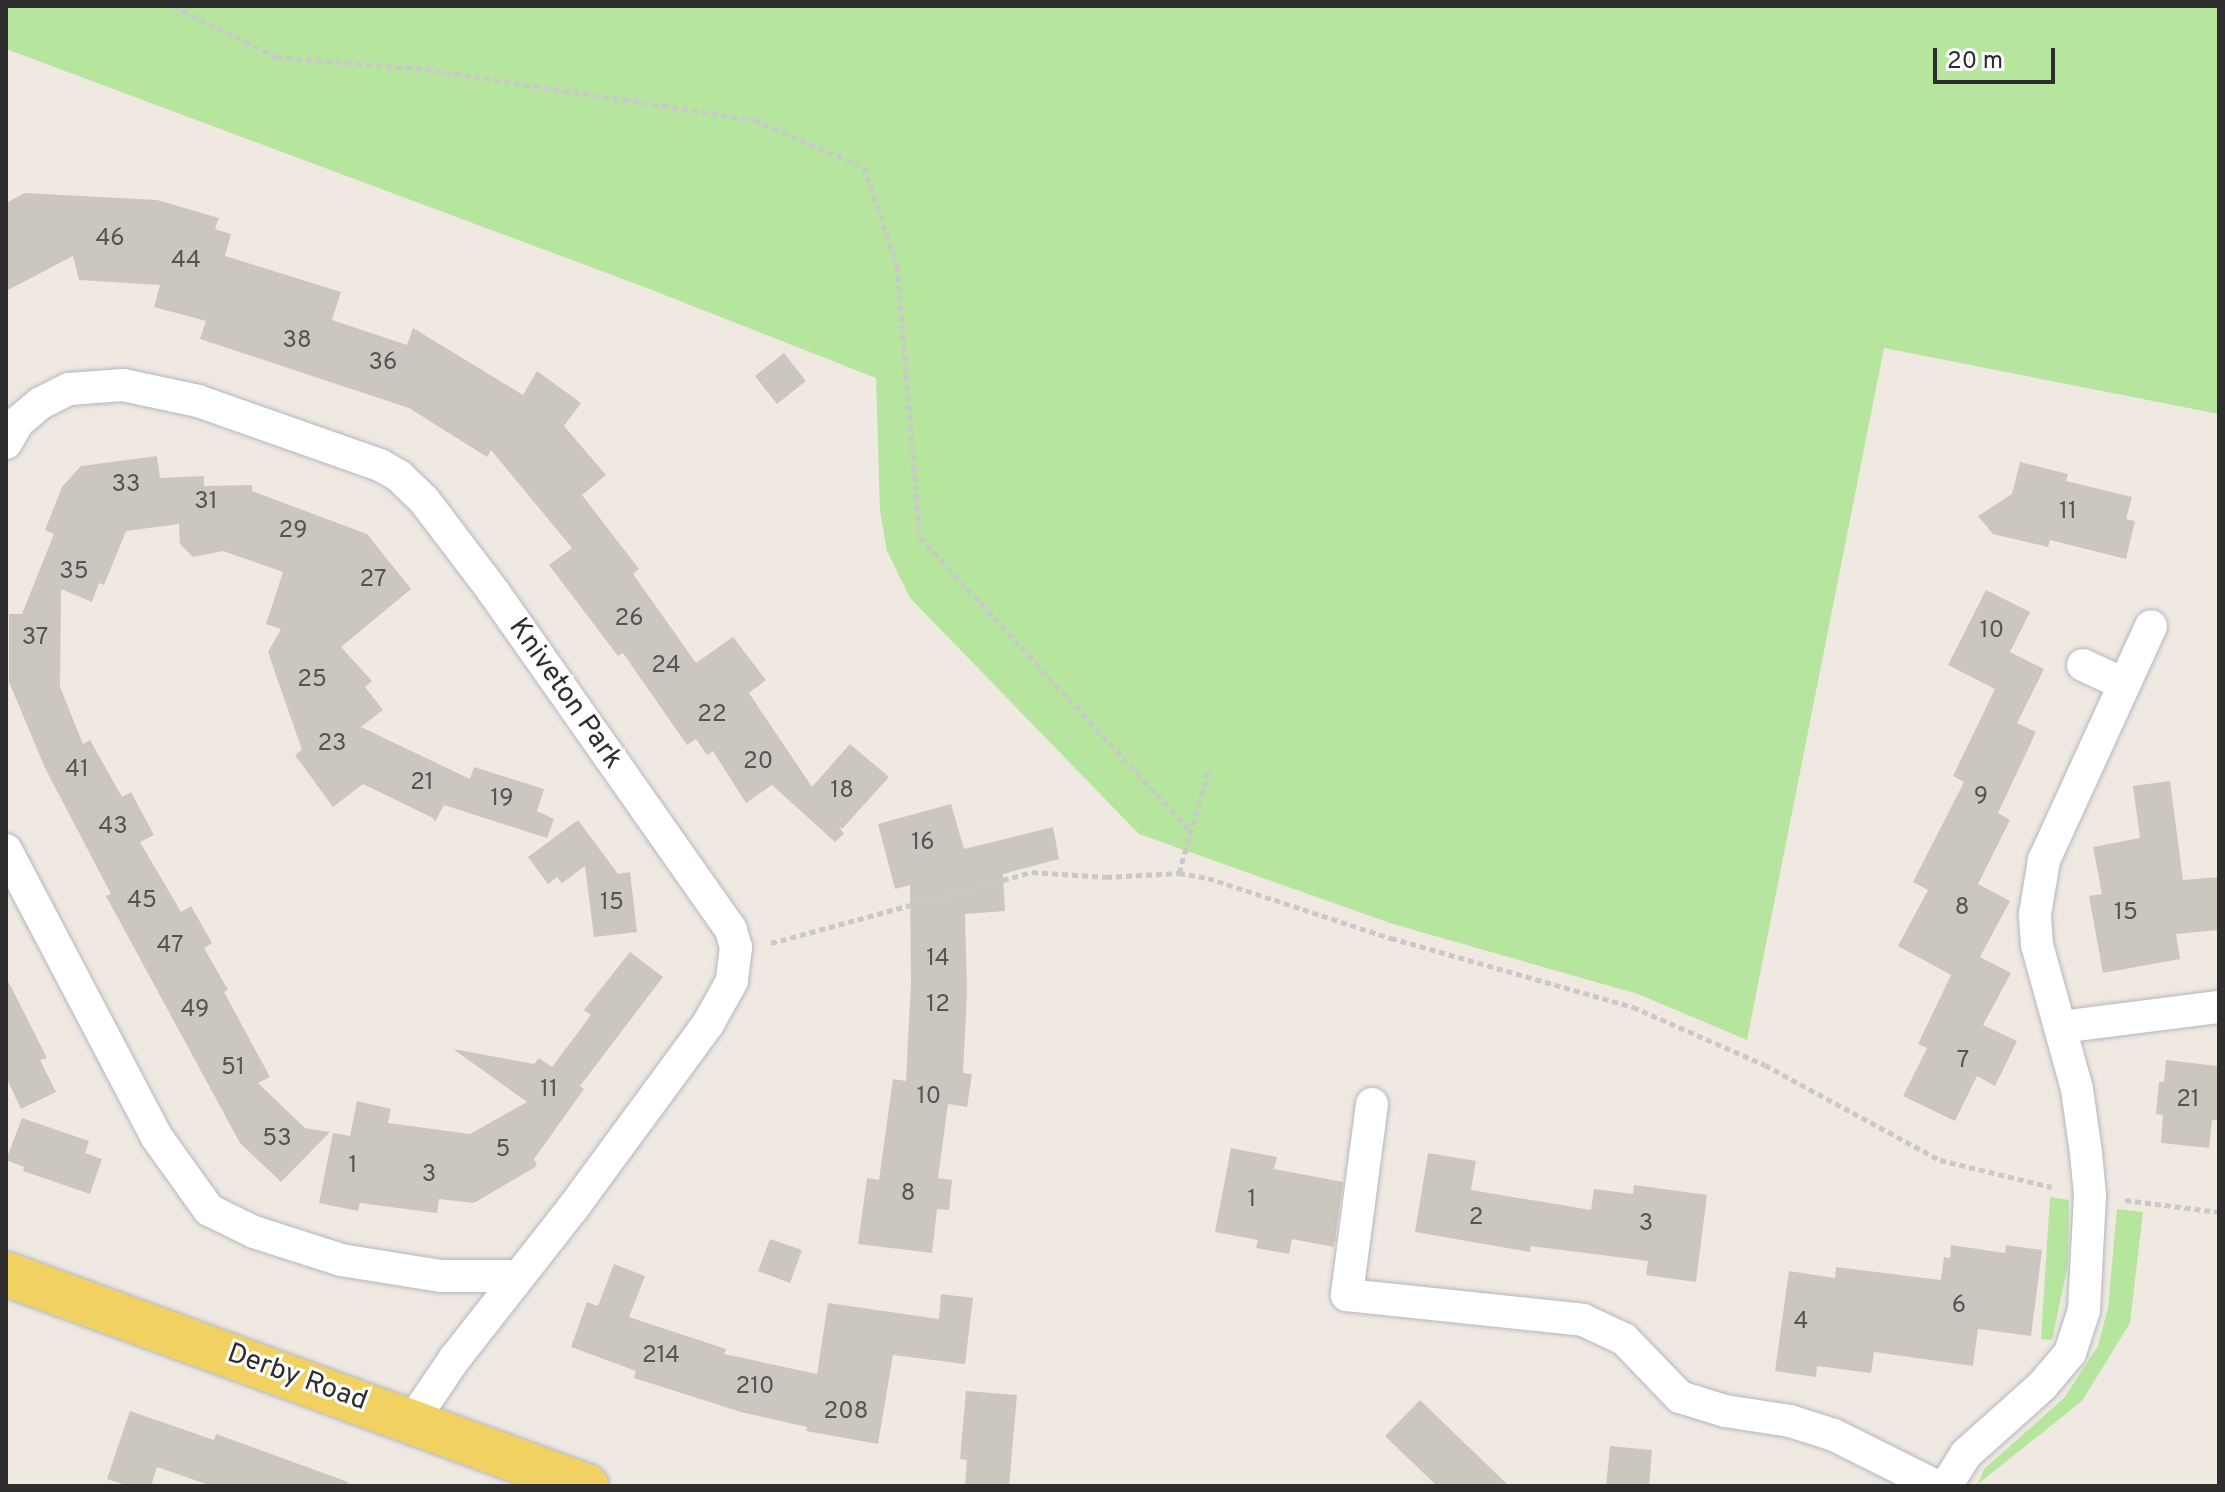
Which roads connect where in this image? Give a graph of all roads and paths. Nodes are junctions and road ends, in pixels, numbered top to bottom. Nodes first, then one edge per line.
1 (173, 6) edge
2 (6, 443) edge
3 (2151, 626) dead end
4 (2083, 665) dead end
5 (2124, 684) junction
6 (1209, 769) dead end
7 (1190, 831) junction
8 (6, 850) edge
9 (1179, 873) junction
10 (735, 953) junction
11 (2219, 1007) edge
12 (2060, 1027) junction
13 (1372, 1104) dead end
14 (2090, 1195) junction
15 (2219, 1212) edge
16 (6, 1274) edge
17 (517, 1276) junction
18 (413, 1420) junction
19 (587, 1486) edge
20 (1936, 1486) edge
21 (1946, 1486) edge

1 - 7 path
2 - 10 street, Kniveton Park
3 - 5 street
4 - 5 street
5 - 12 street
6 - 7 path
7 - 9 path
8 - 17 street
9 - 10 path
9 - 14 path
10 - 17 street
11 - 12 street
12 - 14 street
13 - 20 street
14 - 15 path
14 - 21 street
16 - 18 main road, Derby Road
17 - 18 street
18 - 19 main road, Derby Road

